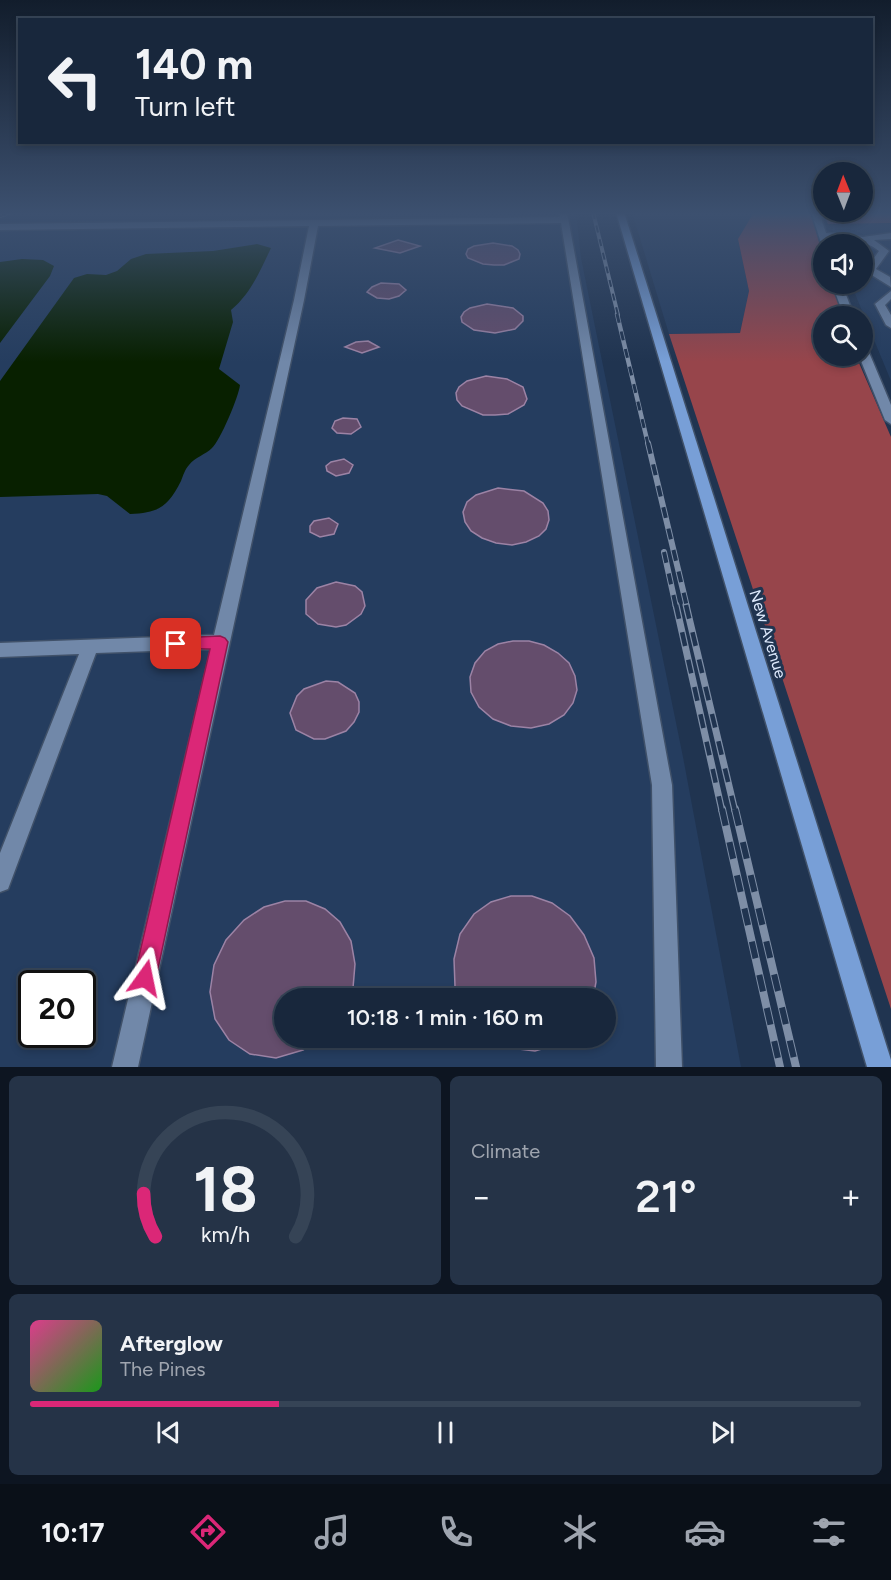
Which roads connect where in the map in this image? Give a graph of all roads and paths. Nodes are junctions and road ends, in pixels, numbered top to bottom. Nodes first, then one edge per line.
1 (306, 262) edge
2 (570, 262) edge
3 (635, 262) edge
4 (873, 271) edge
5 (891, 284) edge
6 (891, 294) edge
7 (891, 325) edge
8 (869, 366) edge
9 (891, 420) edge
10 (220, 642) junction
11 (90, 648) junction
12 (0, 650) edge
13 (0, 881) edge
14 (125, 1067) edge
15 (669, 1067) edge
16 (880, 1067) edge

1 - 10 street
2 - 15 street
3 - 16 main road, New Avenue
4 - 5 street
6 - 7 street
8 - 9 street
10 - 11 street
10 - 14 street
11 - 12 street
11 - 13 street

